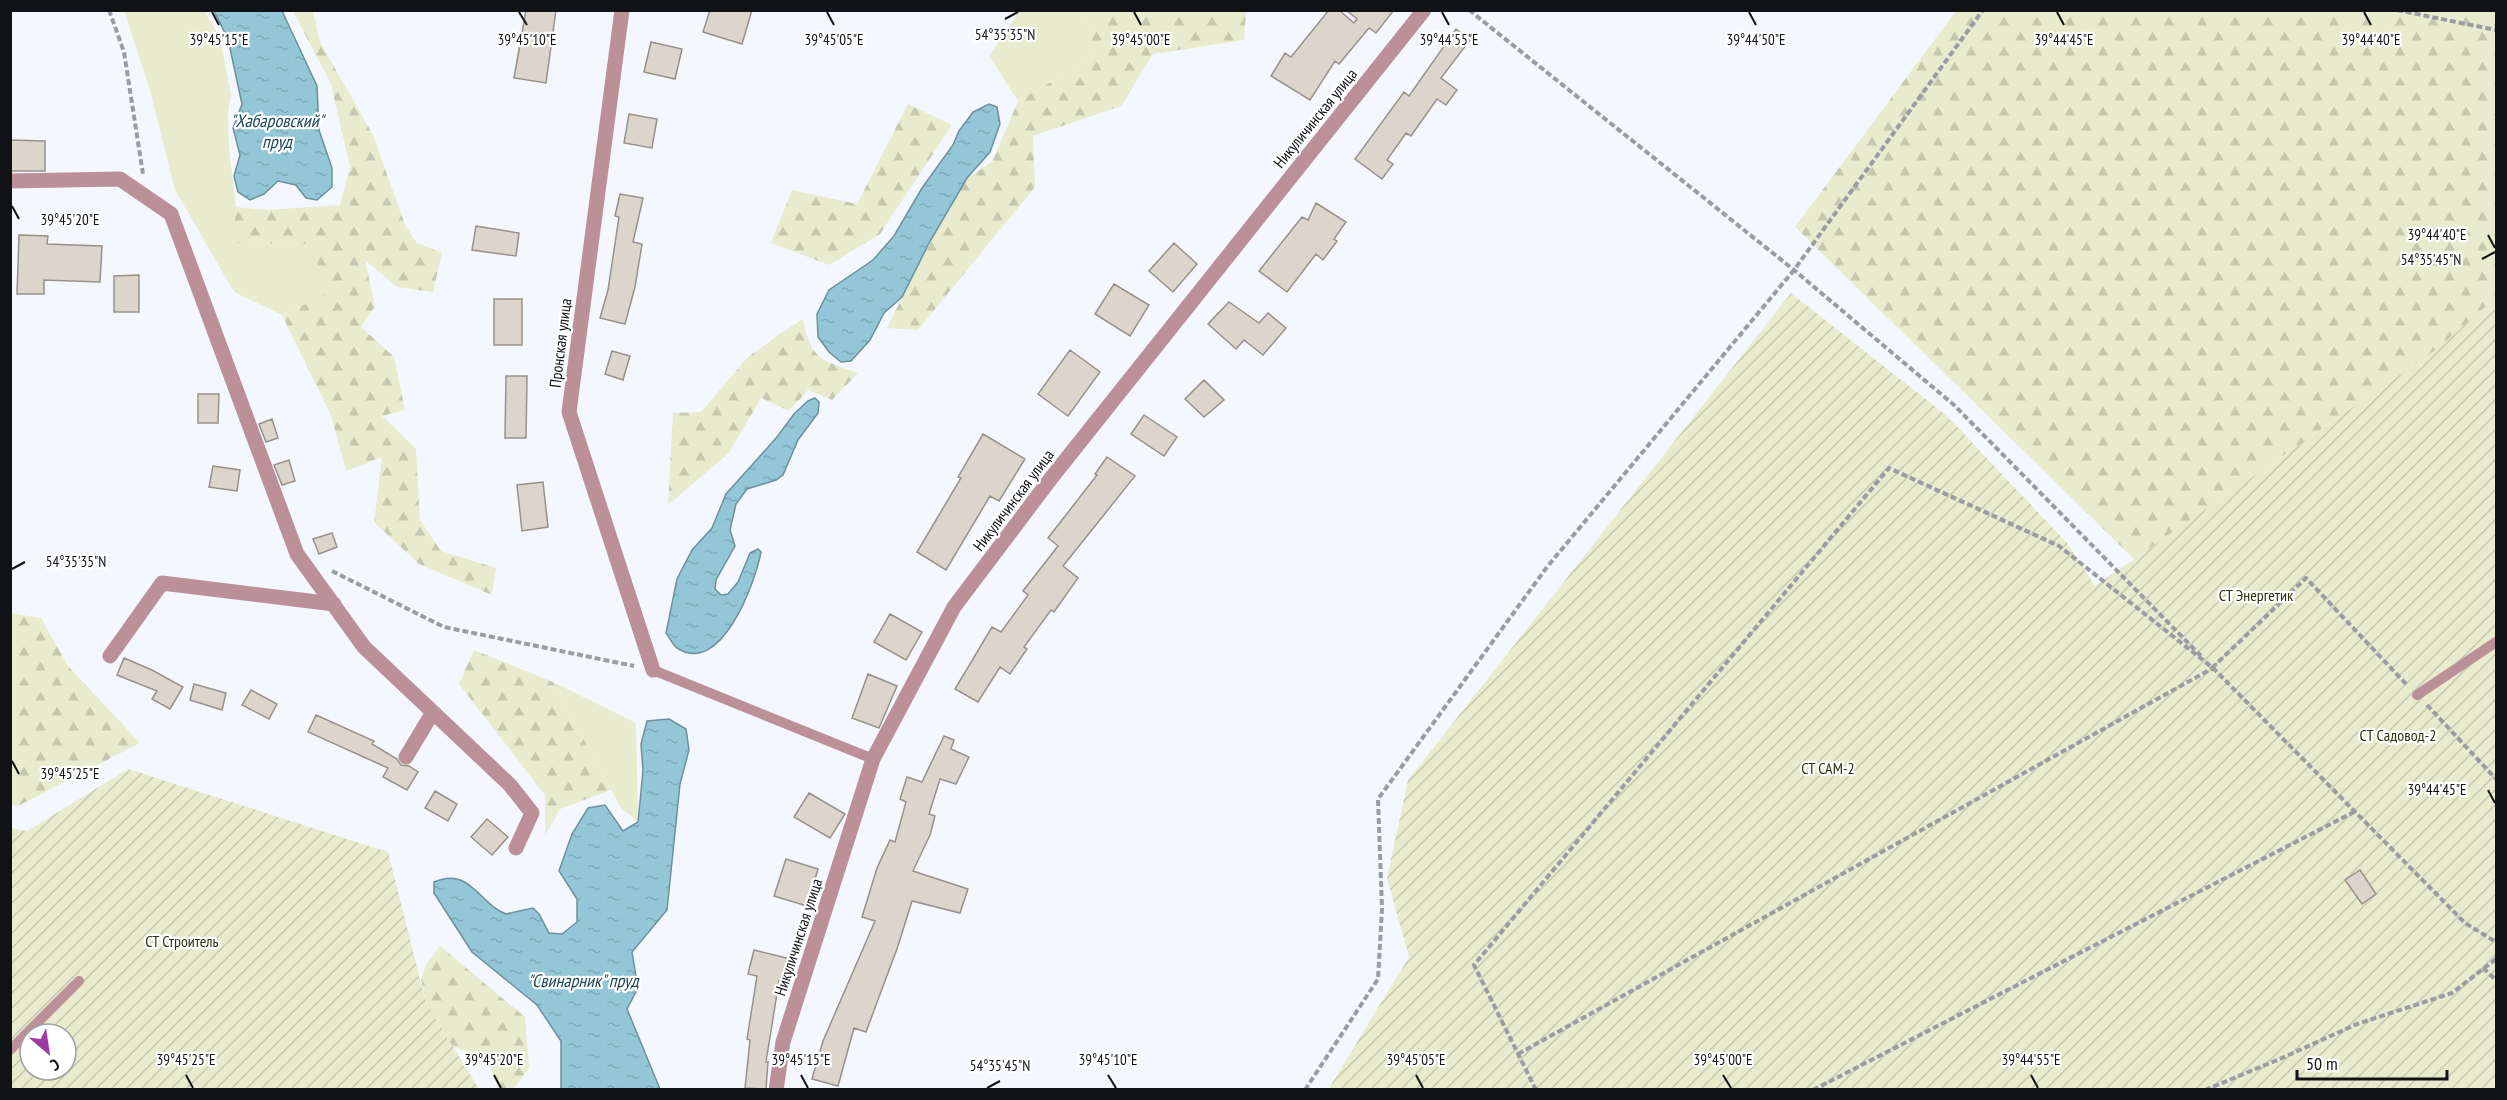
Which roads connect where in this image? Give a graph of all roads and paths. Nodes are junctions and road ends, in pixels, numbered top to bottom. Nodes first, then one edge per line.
1 (109, 10) edge
2 (622, 10) edge
3 (1424, 10) edge
4 (1469, 10) edge
5 (1983, 10) edge
6 (2397, 10) edge
7 (2496, 30) edge
8 (10, 181) edge
9 (147, 198) junction
10 (1794, 270) junction
11 (329, 570) dead end
12 (334, 604) junction
13 (2496, 642) edge
14 (110, 656) dead end
15 (2213, 669) junction
16 (653, 670) junction
17 (2417, 695) junction
18 (433, 712) junction
19 (406, 757) dead end
20 (873, 759) junction
21 (2496, 779) edge
22 (2354, 813) junction
23 (516, 848) dead end
24 (2496, 942) edge
25 (2496, 958) edge
26 (2483, 968) junction
27 (2496, 980) edge
28 (79, 981) dead end
29 (10, 1050) edge
30 (1518, 1054) junction
31 (777, 1089) edge
32 (1305, 1089) edge
33 (1536, 1089) edge
34 (1813, 1089) edge
35 (2205, 1089) edge

1 - 9 path
2 - 16 street, Пронская улица
3 - 20 street, Никуличинская улица
4 - 10 path
5 - 10 path
6 - 7 path
8 - 9 street
9 - 12 street
10 - 15 path
10 - 32 path
11 - 16 path
12 - 14 street
12 - 18 street
13 - 17 lane
15 - 17 path
15 - 22 path
15 - 30 path
15 - 30 path
16 - 20 lane
17 - 21 path
18 - 19 street
18 - 23 street
20 - 31 street, Никуличинская улица
22 - 24 path
22 - 34 path
25 - 26 path
26 - 27 path
26 - 35 path
28 - 29 lane
30 - 33 path

